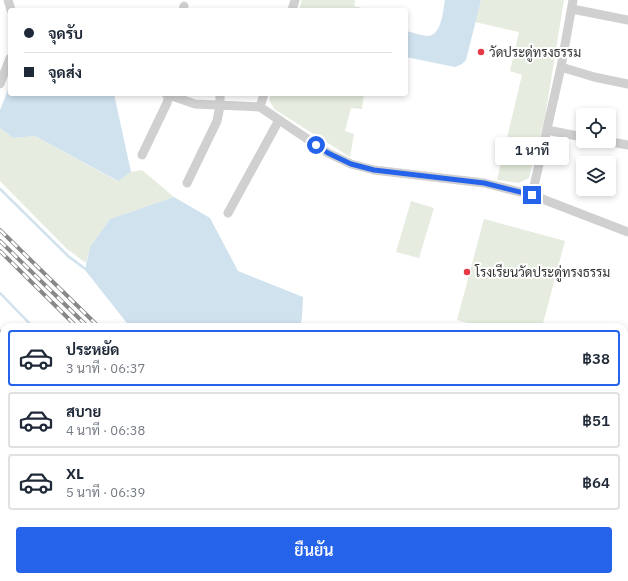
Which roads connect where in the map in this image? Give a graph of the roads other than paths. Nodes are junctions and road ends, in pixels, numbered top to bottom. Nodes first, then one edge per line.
1 (572, 5) edge
2 (628, 20) edge
3 (8, 63) edge
4 (561, 67) junction
5 (0, 84) edge
6 (628, 84) edge
7 (168, 96) edge
8 (173, 96) edge
9 (220, 96) edge
10 (263, 96) edge
11 (220, 106) junction
12 (260, 107) junction
13 (279, 120) junction
14 (547, 130) junction
15 (576, 136) edge
16 (616, 143) edge
17 (628, 145) edge
18 (142, 155) dead end
19 (187, 183) dead end
20 (532, 195) junction
21 (228, 213) dead end
22 (628, 232) edge
23 (0, 540) edge
24 (0, 562) edge

1 - 2 street
1 - 4 street
3 - 5 street
4 - 6 street
4 - 14 street
7 - 18 street
8 - 11 street
9 - 11 street
10 - 12 street
11 - 12 street
11 - 19 street
12 - 13 street
13 - 20 street
13 - 21 street
14 - 15 street
14 - 20 street
16 - 17 street
20 - 22 street
23 - 24 street

